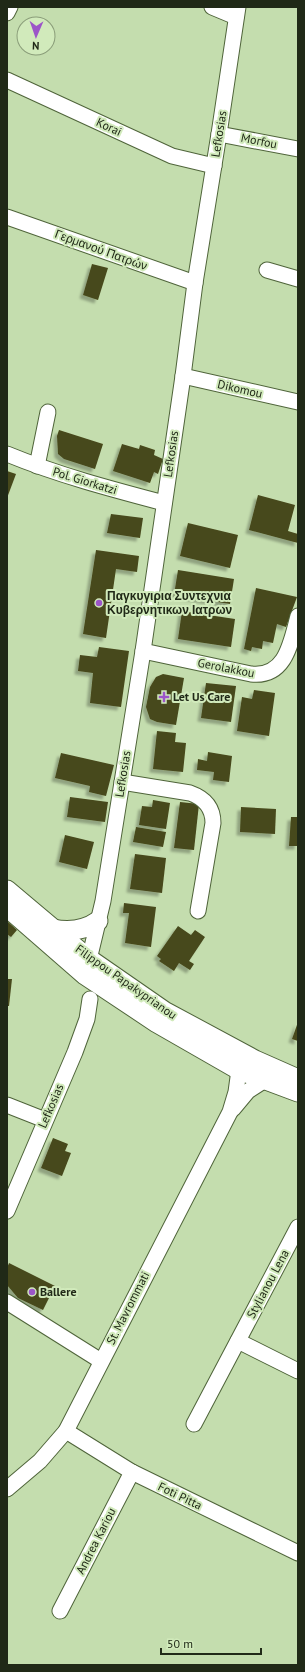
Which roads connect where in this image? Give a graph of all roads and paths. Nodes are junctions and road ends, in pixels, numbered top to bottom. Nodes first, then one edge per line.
1 (10, 7) edge
2 (212, 7) edge
3 (237, 12) edge
4 (7, 13) edge
5 (7, 80) edge
6 (220, 134) junction
7 (298, 149) edge
8 (214, 166) junction
9 (7, 217) edge
10 (267, 270) dead end
11 (298, 279) edge
12 (195, 283) junction
13 (183, 376) junction
14 (298, 402) edge
15 (48, 412) dead end
16 (7, 454) edge
17 (37, 466) junction
18 (164, 503) junction
19 (298, 616) edge
20 (142, 651) junction
21 (122, 782) junction
22 (7, 890) edge
23 (103, 901) junction
24 (7, 907) edge
25 (198, 911) dead end
26 (98, 921) junction
27 (53, 929) junction
28 (92, 976) junction
29 (238, 1070) junction
30 (298, 1079) edge
31 (265, 1080) junction
32 (298, 1092) edge
33 (7, 1105) edge
34 (230, 1112) junction
35 (45, 1120) junction
36 (7, 1211) edge
37 (298, 1227) edge
38 (7, 1302) edge
39 (238, 1341) junction
40 (101, 1361) junction
41 (298, 1371) edge
42 (194, 1424) dead end
43 (66, 1431) junction
44 (132, 1472) junction
45 (7, 1489) edge
46 (298, 1552) edge
47 (60, 1610) dead end

1 - 4 street
2 - 3 street
3 - 6 street, Lefkosias
5 - 8 street, Korai
6 - 7 street, Morfou
6 - 8 street, Lefkosias
8 - 12 street, Lefkosias
9 - 12 street, Γερμανού Πατρών
10 - 11 street
12 - 13 street, Lefkosias
13 - 14 street, Dikomou
13 - 18 street, Lefkosias
15 - 17 street
16 - 17 street, Pol. Giorkatzi
17 - 18 street, Pol. Giorkatzi
18 - 20 street, Lefkosias
19 - 20 street, Gerolakkou
20 - 21 street, Lefkosias
21 - 23 street, Lefkosias
21 - 25 street
22 - 27 main road, Filippou Papakyprianou
23 - 26 street, Lefkosias
23 - 28 street, Lefkosias
24 - 28 main road, Filippou Papakyprianou
26 - 27 main road
26 - 28 street, Lefkosias
27 - 28 main road, Filippou Papakyprianou
28 - 29 main road, Filippou Papakyprianou
28 - 30 main road, Filippou Papakyprianou
28 - 35 street, Lefkosias
29 - 31 main road, Filippou Papakyprianou
29 - 34 street, St. Mavrommati
31 - 32 main road, Filippou Papakyprianou
31 - 34 street, St. Mavrommati
33 - 35 street
34 - 40 street, St. Mavrommati
35 - 36 street, Lefkosias
37 - 39 street, Stylianou Lena
38 - 40 street
39 - 41 street
39 - 42 street, Stylianou Lena
40 - 43 street, St. Mavrommati
43 - 44 street, Foti Pitta
43 - 45 street, St. Mavrommati
44 - 46 street, Foti Pitta
44 - 47 street, Andrea Kariou

